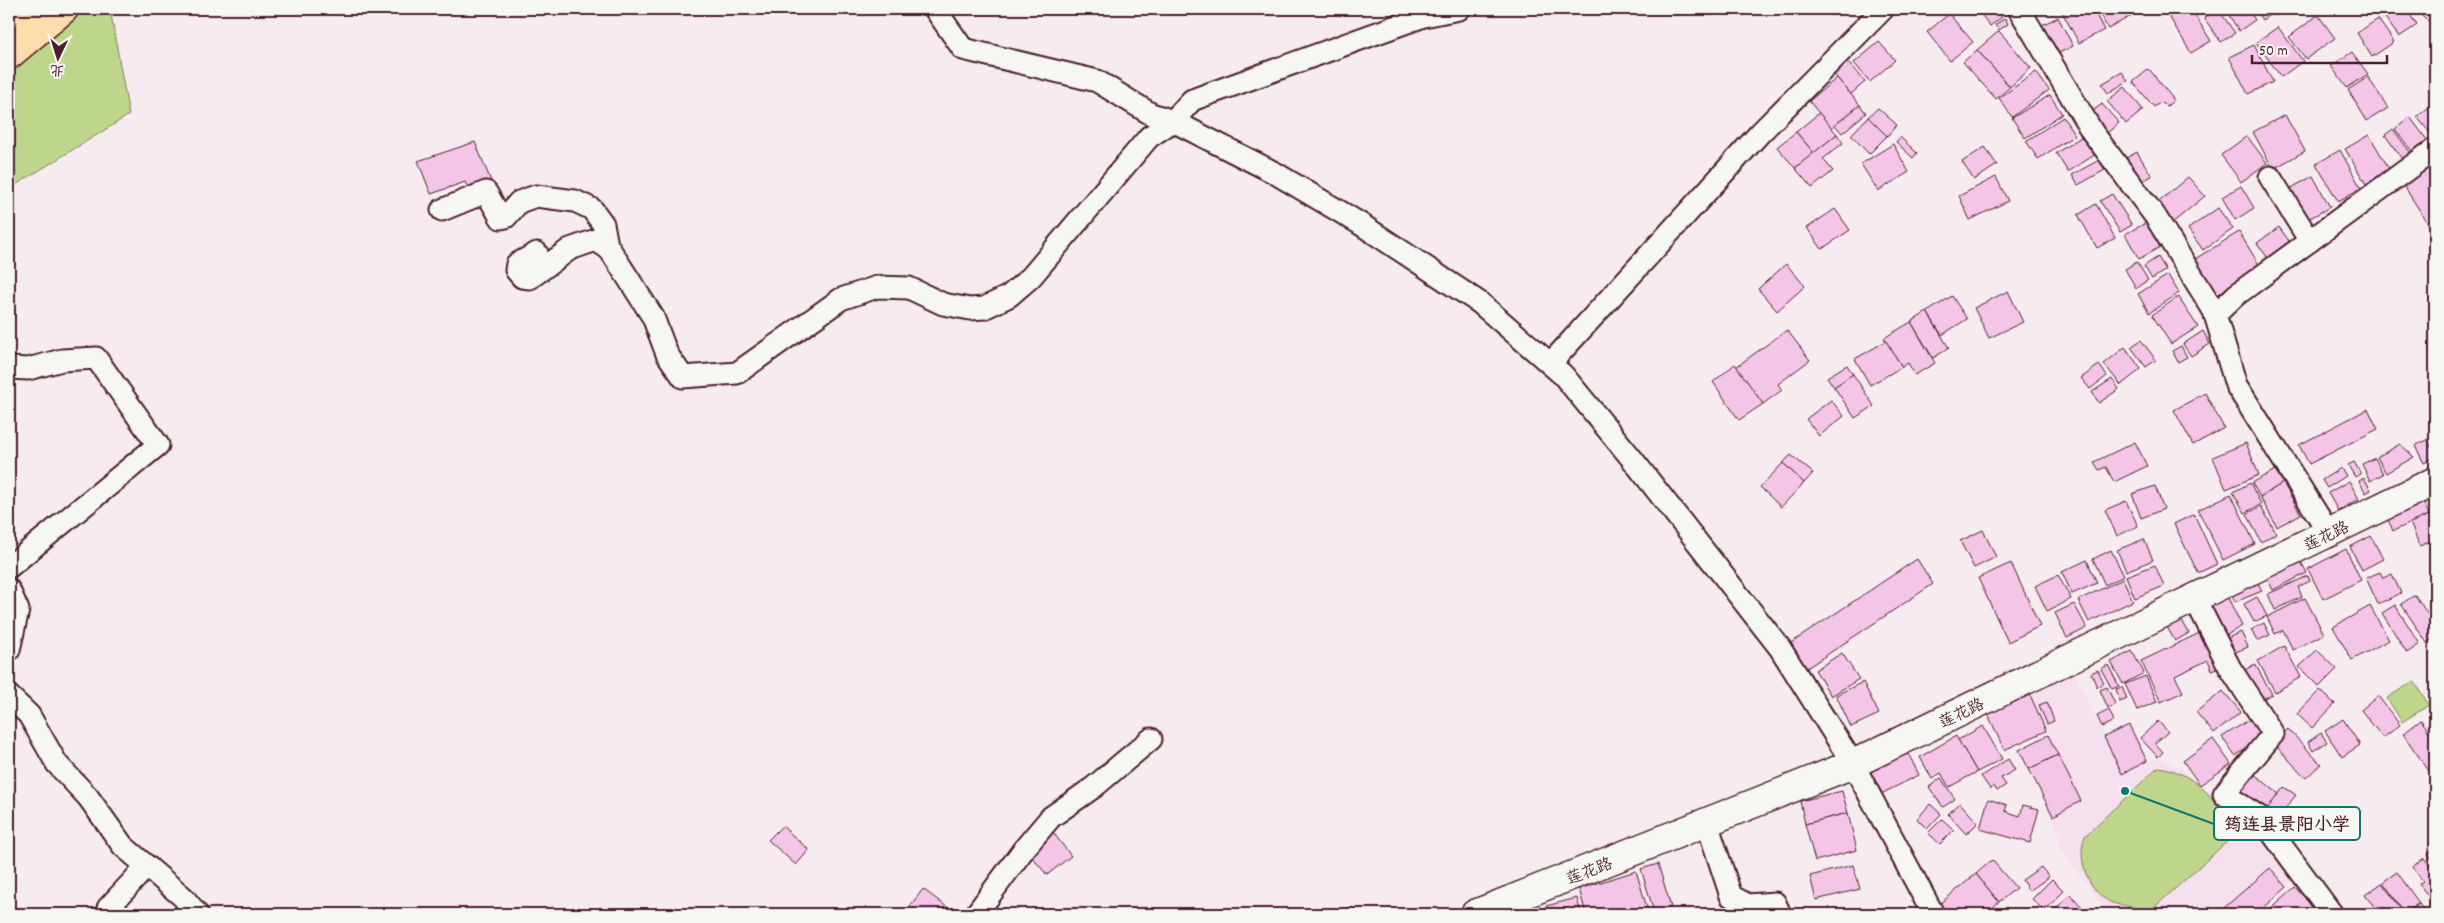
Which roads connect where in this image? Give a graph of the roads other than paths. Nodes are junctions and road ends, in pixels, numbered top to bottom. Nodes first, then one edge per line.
1 (64, 9) edge
2 (935, 9) edge
3 (1460, 9) edge
4 (1883, 9) edge
5 (2019, 9) edge
6 (21, 20) edge
7 (9, 55) edge
8 (1173, 121) junction
9 (2435, 149) edge
10 (2270, 177) dead end
11 (442, 210) dead end
12 (2310, 241) junction
13 (609, 249) junction
14 (537, 253) dead end
15 (2215, 314) junction
16 (1550, 364) junction
17 (9, 368) edge
18 (2435, 481) edge
19 (2329, 533) junction
20 (9, 567) edge
21 (9, 590) edge
22 (2195, 599) junction
23 (9, 650) edge
24 (9, 696) edge
25 (1151, 739) dead end
26 (1853, 764) junction
27 (1707, 824) junction
28 (147, 866) junction
29 (192, 912) edge
30 (116, 914) edge
31 (976, 914) edge
32 (1475, 914) edge
33 (1780, 914) edge
34 (1933, 914) edge
35 (2332, 914) edge

1 - 6 main road
2 - 8 street
3 - 8 street
4 - 16 street
5 - 15 street
6 - 7 main road
8 - 13 street
8 - 16 street
9 - 12 street
10 - 12 street
11 - 13 street
12 - 15 street
13 - 14 street
15 - 19 street
16 - 26 street
17 - 20 street
18 - 19 main road, 莲花路
19 - 22 main road, 莲花路
21 - 23 street
22 - 26 main road, 莲花路
22 - 35 street
24 - 28 street
25 - 31 street
26 - 27 main road, 莲花路
26 - 34 street
27 - 32 main road, 莲花路
27 - 33 street
28 - 29 street
28 - 30 street

